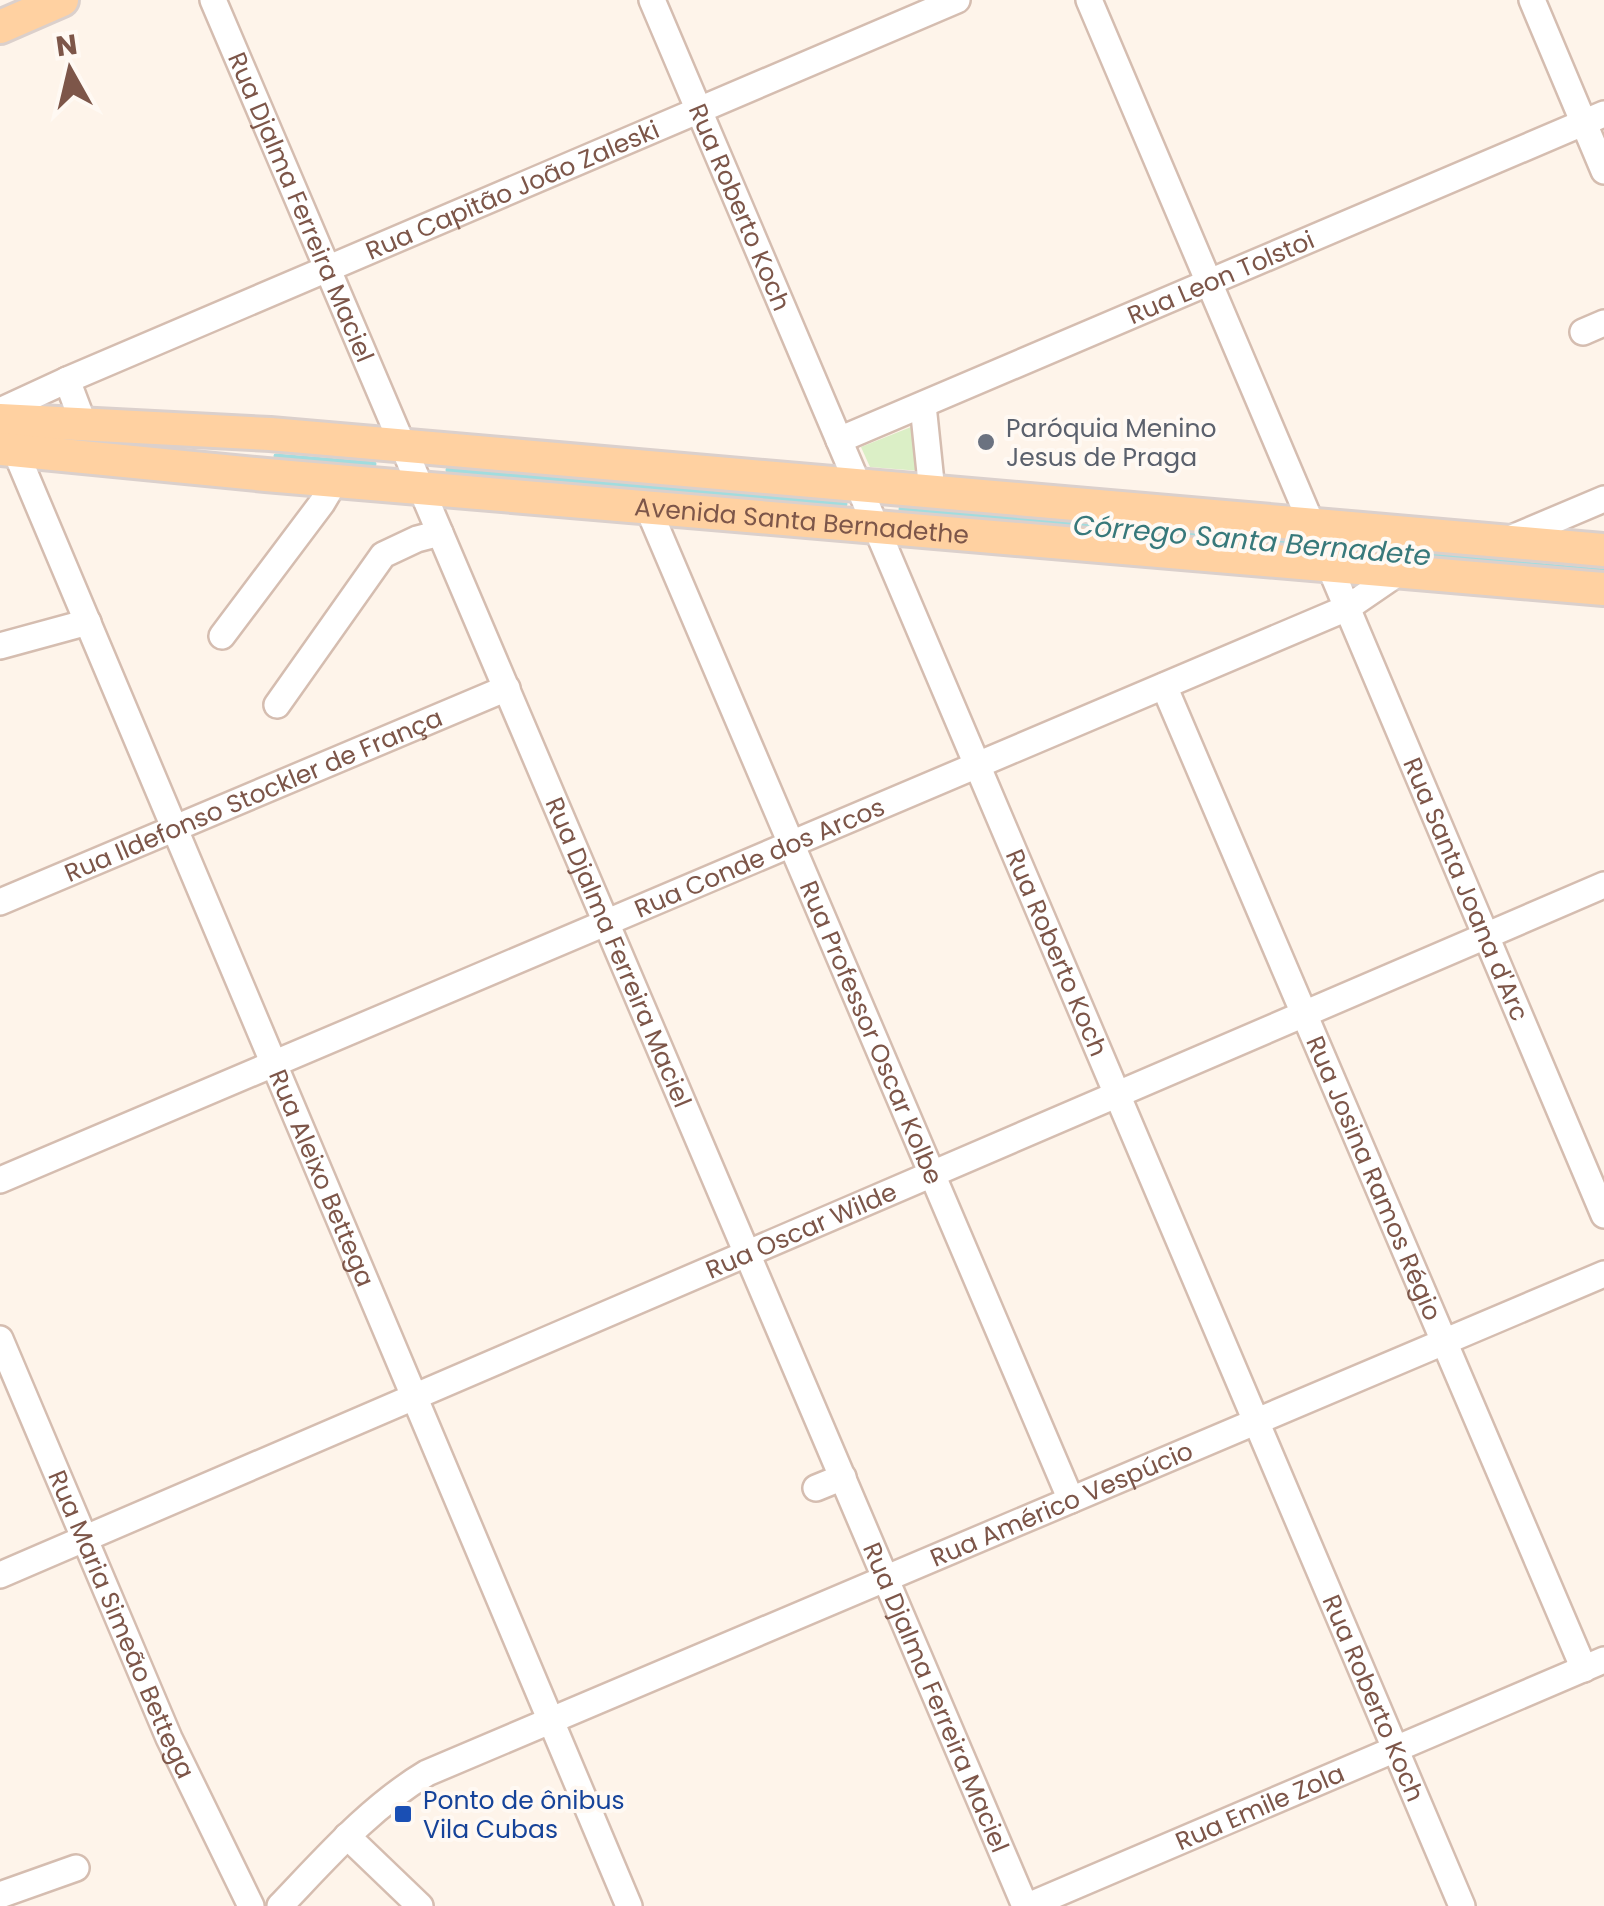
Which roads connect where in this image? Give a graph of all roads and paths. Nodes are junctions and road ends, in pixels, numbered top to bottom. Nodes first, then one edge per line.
1 (62, 0) edge
2 (213, 0) edge
3 (652, 0) edge
4 (957, 0) edge
5 (1089, 0) edge
6 (1532, 0) edge
7 (0, 26) edge
8 (699, 110) junction
9 (1594, 118) edge
10 (1604, 171) edge
11 (328, 268) junction
12 (1208, 282) junction
13 (67, 380) junction
14 (923, 404) junction
15 (0, 411) edge
16 (0, 420) edge
17 (84, 426) junction
18 (839, 440) junction
19 (404, 446) junction
20 (7, 449) edge
21 (335, 481) junction
22 (859, 486) junction
23 (422, 488) junction
24 (932, 492) junction
25 (1595, 503) edge
26 (648, 508) junction
27 (1312, 525) junction
28 (876, 527) junction
29 (440, 533) junction
30 (1505, 541) junction
31 (1593, 549) edge
32 (1328, 566) junction
33 (1400, 572) junction
34 (1604, 589) edge
35 (1347, 608) junction
36 (88, 622) junction
37 (222, 636) dead end
38 (0, 646) edge
39 (1164, 686) junction
40 (506, 688) junction
41 (277, 704) dead end
42 (978, 766) junction
43 (174, 828) junction
44 (792, 844) junction
45 (1604, 885) edge
46 (0, 902) edge
47 (606, 923) junction
48 (1486, 936) junction
49 (1304, 1014) junction
50 (274, 1064) junction
51 (1117, 1094) junction
52 (933, 1174) junction
53 (0, 1180) edge
54 (1604, 1215) edge
55 (748, 1254) junction
56 (1604, 1274) edge
57 (0, 1339) edge
58 (1444, 1342) junction
59 (414, 1397) junction
60 (1256, 1422) junction
61 (843, 1477) junction
62 (816, 1488) dead end
63 (1072, 1500) junction
64 (85, 1539) junction
65 (0, 1575) edge
66 (886, 1578) junction
67 (1594, 1664) edge
68 (550, 1720) junction
69 (1395, 1749) junction
70 (347, 1836) junction
71 (76, 1868) dead end
72 (0, 1895) edge
73 (284, 1905) edge
74 (251, 1906) edge
75 (420, 1906) edge
76 (629, 1906) edge
77 (1026, 1906) edge
78 (1462, 1906) edge

1 - 7 main road
2 - 11 street, Rua Djalma Ferreira Maciel
3 - 8 street, Rua Roberto Koch
4 - 8 street, Rua Capitão João Zaleski
5 - 12 street
6 - 9 street
8 - 11 street, Rua Capitão João Zaleski
8 - 18 street, Rua Roberto Koch
9 - 10 street
9 - 12 street, Rua Leon Tolstoi
11 - 13 street, Rua Capitão João Zaleski
11 - 19 street, Rua Djalma Ferreira Maciel
12 - 14 street, Rua Leon Tolstoi
12 - 27 street
13 - 15 street, Rua Capitão João Zaleski
13 - 17 street
14 - 18 street, Rua Leon Tolstoi
14 - 24 street
16 - 17 main road, Avenida Santa Bernadethe
17 - 19 main road, Avenida Santa Bernadethe
18 - 22 street, Rua Roberto Koch
19 - 22 main road, Avenida Santa Bernadethe
19 - 23 street, Rua Djalma Ferreira Maciel
20 - 21 main road, Avenida Santa Bernadethe
20 - 36 street, Rua Aleixo Bettega
21 - 23 main road, Avenida Santa Bernadethe
21 - 37 street
22 - 24 main road, Avenida Santa Bernadethe
22 - 28 street, Rua Roberto Koch
23 - 26 main road, Avenida Santa Bernadethe
23 - 29 street, Rua Djalma Ferreira Maciel
24 - 27 main road, Avenida Santa Bernadethe
25 - 30 street
25 - 31 street
26 - 28 main road, Avenida Santa Bernadethe
26 - 44 street, Rua Professor Oscar Kolbe
27 - 30 main road, Avenida Santa Bernadethe
28 - 32 main road, Avenida Santa Bernadethe
28 - 42 street, Rua Roberto Koch
29 - 40 street, Rua Djalma Ferreira Maciel
29 - 41 street
30 - 31 main road, Avenida Santa Bernadethe
32 - 33 main road, Avenida Santa Bernadethe
32 - 35 street, Rua Santa Joana d'Arc
33 - 34 main road, Avenida Santa Bernadethe
33 - 35 street, Rua Conde dos Arcos
35 - 39 street, Rua Conde dos Arcos
35 - 48 street, Rua Santa Joana d'Arc
36 - 38 street
36 - 43 street, Rua Aleixo Bettega
39 - 42 street, Rua Conde dos Arcos
39 - 49 street, Rua Josina Ramos Régio
40 - 43 street, Rua Ildefonso Stockler de França
40 - 47 street, Rua Djalma Ferreira Maciel
42 - 44 street, Rua Conde dos Arcos
42 - 51 street, Rua Roberto Koch
43 - 46 street, Rua Ildefonso Stockler de França
43 - 50 street, Rua Aleixo Bettega
44 - 47 street, Rua Conde dos Arcos
44 - 52 street, Rua Professor Oscar Kolbe
45 - 48 street, Rua Oscar Wilde
47 - 50 street, Rua Conde dos Arcos
47 - 55 street, Rua Djalma Ferreira Maciel
48 - 49 street, Rua Oscar Wilde
48 - 54 street, Rua Santa Joana d'Arc
49 - 51 street, Rua Oscar Wilde
49 - 58 street, Rua Josina Ramos Régio
50 - 53 street, Rua Conde dos Arcos
50 - 59 street, Rua Aleixo Bettega
51 - 52 street, Rua Oscar Wilde
51 - 60 street, Rua Roberto Koch
52 - 55 street, Rua Oscar Wilde
52 - 63 street, Rua Professor Oscar Kolbe
55 - 59 street, Rua Oscar Wilde
55 - 61 street, Rua Djalma Ferreira Maciel
56 - 58 street, Rua Américo Vespúcio
57 - 64 street, Rua Maria Simeão Bettega
58 - 60 street, Rua Américo Vespúcio
58 - 67 street, Rua Josina Ramos Régio
59 - 64 street, Rua Oscar Wilde
59 - 68 street, Rua Aleixo Bettega
60 - 63 street, Rua Américo Vespúcio
60 - 69 street, Rua Roberto Koch
61 - 62 street
61 - 66 street, Rua Djalma Ferreira Maciel
63 - 66 street, Rua Américo Vespúcio
64 - 65 street, Rua Oscar Wilde
64 - 74 street, Rua Maria Simeão Bettega
66 - 68 street, Rua Américo Vespúcio
66 - 77 street, Rua Djalma Ferreira Maciel
67 - 69 street, Rua Emile Zola
68 - 70 street, Rua Américo Vespúcio
68 - 76 street, Rua Aleixo Bettega
69 - 77 street, Rua Emile Zola
69 - 78 street, Rua Roberto Koch
70 - 73 street, Rua Américo Vespúcio
70 - 75 street
71 - 72 street

